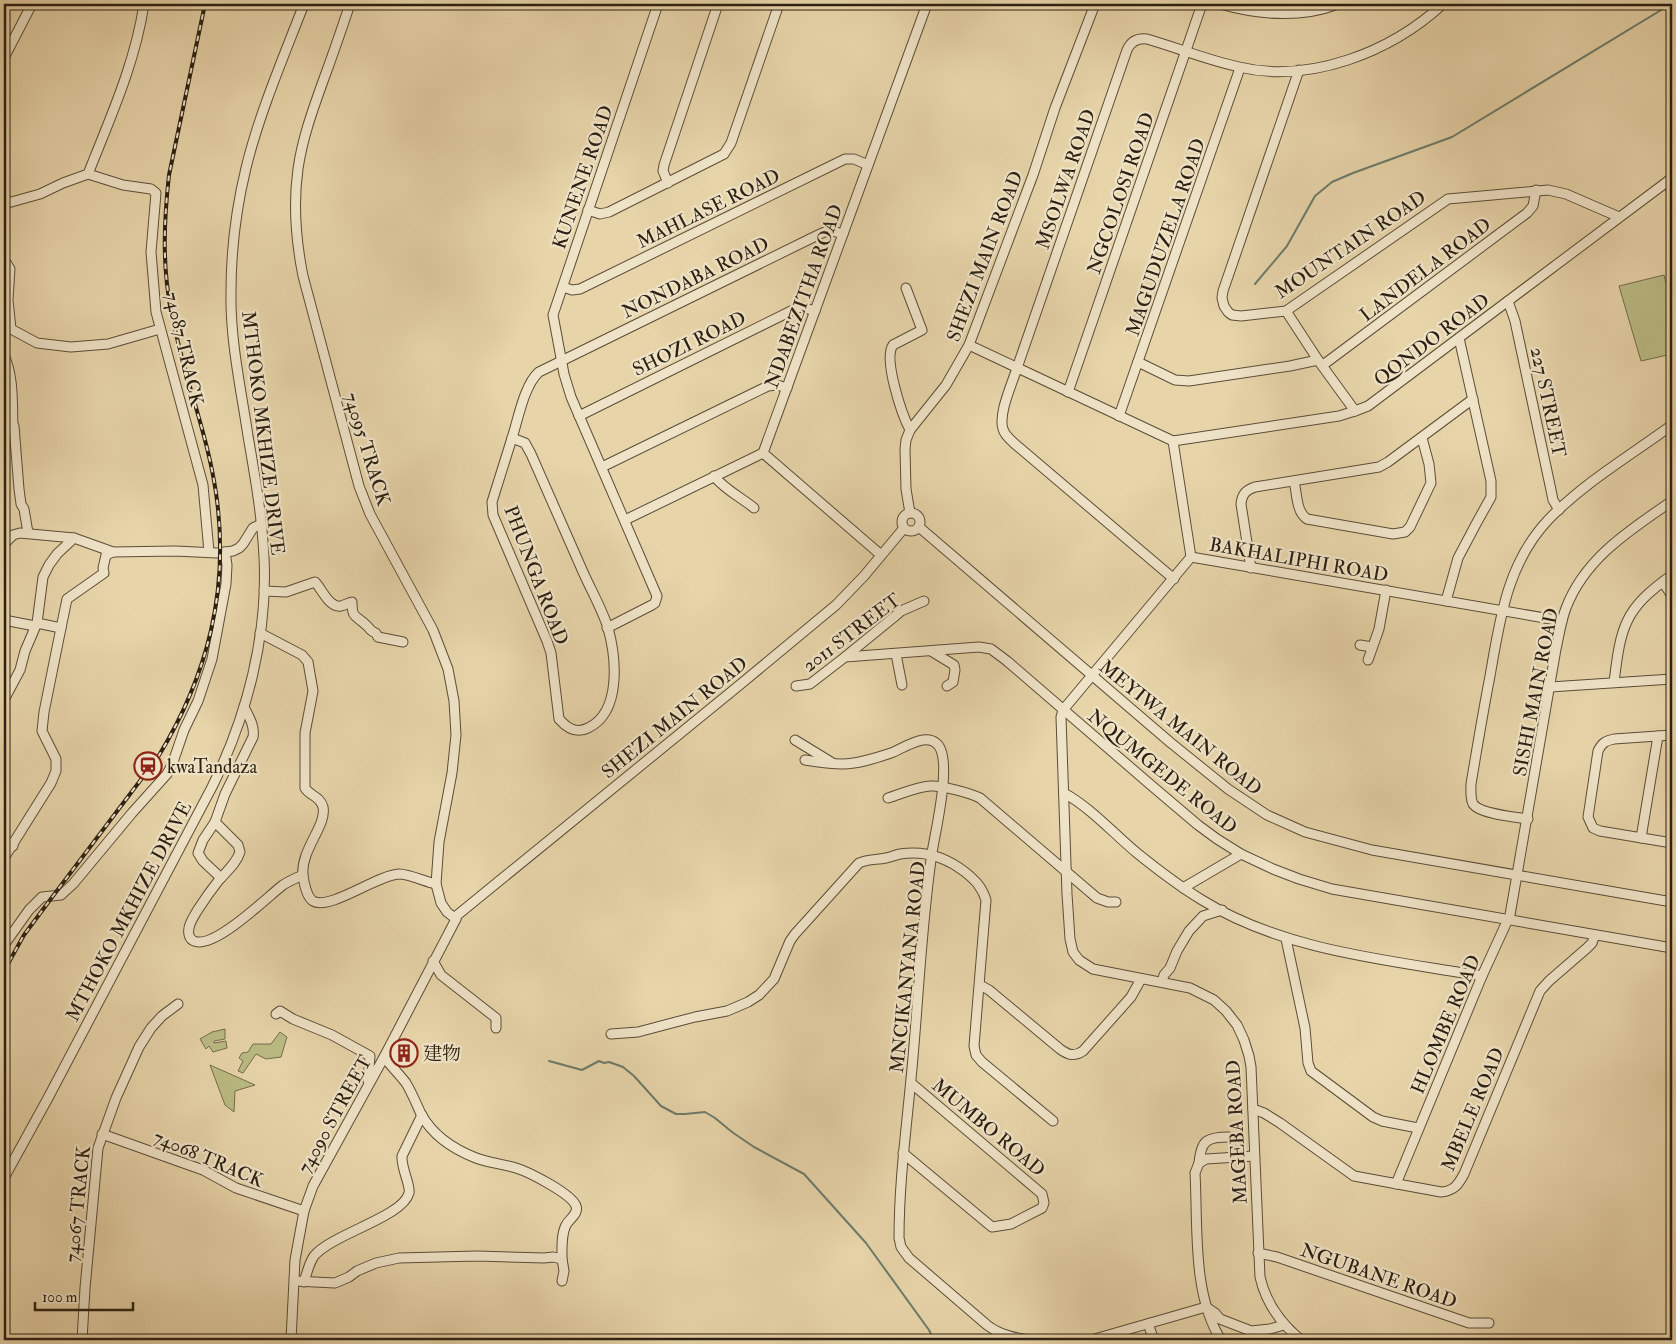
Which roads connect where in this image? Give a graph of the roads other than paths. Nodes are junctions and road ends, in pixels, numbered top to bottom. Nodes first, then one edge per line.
1 (32, 4) edge
2 (144, 4) edge
3 (304, 4) edge
4 (350, 4) edge
5 (658, 4) edge
6 (718, 4) edge
7 (778, 4) edge
8 (927, 4) edge
9 (1095, 4) edge
10 (1202, 4) edge
11 (1220, 4) edge
12 (1338, 4) edge
13 (1443, 4) edge
14 (1185, 52) junction
15 (4, 58) edge
16 (1240, 68) junction
17 (1299, 70) junction
18 (868, 164) junction
19 (88, 174) junction
20 (1670, 179) edge
21 (668, 183) junction
22 (1536, 190) junction
23 (1672, 194) edge
24 (4, 204) edge
25 (588, 210) junction
26 (1620, 217) junction
27 (843, 234) junction
28 (4, 262) edge
29 (563, 286) junction
30 (906, 288) dead end
31 (1508, 301) junction
32 (815, 311) junction
33 (1286, 311) junction
34 (160, 328) junction
35 (7, 330) edge
36 (1459, 338) junction
37 (969, 345) junction
38 (4, 355) edge
39 (562, 361) junction
40 (1138, 362) junction
41 (1320, 363) junction
42 (1017, 368) junction
43 (787, 388) junction
44 (1068, 392) junction
45 (1473, 399) junction
46 (1356, 411) junction
47 (579, 416) junction
48 (1119, 416) junction
49 (1672, 425) edge
50 (910, 430) junction
51 (512, 438) junction
52 (1422, 438) junction
53 (1173, 441) junction
54 (764, 453) junction
55 (602, 467) junction
56 (714, 476) junction
57 (1294, 481) junction
58 (1672, 500) edge
59 (754, 508) dead end
60 (1559, 510) junction
61 (910, 513) junction
62 (625, 520) junction
63 (262, 524) junction
64 (919, 527) junction
65 (904, 528) junction
66 (28, 533) junction
67 (74, 538) junction
68 (4, 544) edge
69 (112, 552) junction
70 (208, 552) junction
71 (226, 552) junction
72 (881, 555) junction
73 (1191, 557) junction
74 (1251, 568) junction
75 (1672, 575) edge
76 (1174, 579) junction
77 (1662, 582) junction
78 (1386, 590) junction
79 (264, 591) junction
80 (1672, 596) edge
81 (924, 601) dead end
82 (1446, 601) junction
83 (1501, 611) junction
84 (4, 620) edge
85 (1562, 621) junction
86 (36, 624) junction
87 (61, 628) junction
88 (608, 628) junction
89 (260, 634) junction
90 (403, 642) dead end
91 (1360, 645) dead end
92 (1372, 647) junction
93 (931, 651) junction
94 (896, 654) junction
95 (845, 657) junction
96 (1368, 660) dead end
97 (1092, 676) junction
98 (1672, 679) edge
99 (1614, 682) junction
100 (902, 685) dead end
101 (796, 686) dead end
102 (947, 686) dead end
103 (1550, 687) junction
104 (4, 700) edge
105 (244, 707) junction
106 (1064, 710) junction
107 (1658, 736) junction
108 (1672, 736) edge
109 (795, 740) dead end
110 (805, 760) dead end
111 (833, 763) junction
112 (943, 788) junction
113 (1064, 794) junction
114 (888, 798) dead end
115 (1528, 819) junction
116 (215, 822) junction
117 (1641, 838) junction
118 (4, 839) edge
119 (1672, 844) edge
120 (13, 846) junction
121 (932, 854) junction
122 (1241, 854) junction
123 (4, 858) edge
124 (1067, 872) junction
125 (303, 875) junction
126 (1518, 875) junction
127 (221, 878) junction
128 (436, 884) junction
129 (1183, 888) junction
130 (1116, 902) dead end
131 (1672, 902) edge
132 (1222, 910) junction
133 (456, 919) junction
134 (1508, 920) junction
135 (1595, 935) junction
136 (1286, 939) junction
137 (4, 945) edge
138 (1672, 948) edge
139 (433, 961) junction
140 (1482, 976) junction
141 (1141, 979) junction
142 (1162, 982) junction
143 (980, 985) junction
144 (178, 1004) dead end
145 (276, 1014) dead end
146 (496, 1028) dead end
147 (611, 1034) dead end
148 (384, 1057) junction
149 (911, 1083) junction
150 (368, 1084) junction
151 (1253, 1109) junction
152 (422, 1115) junction
153 (1053, 1121) dead end
154 (1418, 1128) junction
155 (102, 1134) junction
156 (1229, 1137) dead end
157 (903, 1153) junction
158 (1254, 1156) junction
159 (1199, 1163) junction
160 (4, 1178) edge
161 (1396, 1184) junction
162 (304, 1211) junction
163 (1258, 1253) junction
164 (562, 1259) junction
165 (295, 1281) junction
166 (562, 1281) dead end
167 (304, 1282) junction
168 (1206, 1307) junction
169 (1489, 1323) dead end
170 (1148, 1324) junction
171 (1284, 1325) junction
172 (82, 1340) edge
173 (291, 1340) edge
174 (1031, 1340) edge
175 (1091, 1340) edge
176 (1154, 1340) edge
177 (1221, 1340) edge
178 (1301, 1340) edge

1 - 15 street
2 - 19 street
3 - 63 street, MTHOKO MKHIZE DRIVE
4 - 128 street, 74095 TRACK
5 - 25 street, KUNENE ROAD
6 - 21 street
7 - 21 street
8 - 18 street, NDABEZITHA ROAD
9 - 37 street, SHEZI MAIN ROAD
10 - 14 street, NGCOLOSI ROAD
11 - 12 street
13 - 17 street, MSOLWA ROAD
14 - 16 street, MSOLWA ROAD
14 - 42 street, MSOLWA ROAD
14 - 44 street, NGCOLOSI ROAD
16 - 17 street, MSOLWA ROAD
16 - 40 street, MAGUDUZELA ROAD
17 - 33 street, MOUNTAIN ROAD
18 - 27 street, NDABEZITHA ROAD
18 - 29 street, MAHLASE ROAD
19 - 24 street
19 - 34 street, 74087 TRACK
20 - 23 street
20 - 26 street, QONDO ROAD
21 - 25 street
22 - 26 street, MOUNTAIN ROAD
22 - 33 street, MOUNTAIN ROAD
22 - 41 street, LANDELA ROAD
25 - 29 street, KUNENE ROAD
26 - 31 street, QONDO ROAD
27 - 32 street, NDABEZITHA ROAD
27 - 39 street, NONDABA ROAD
28 - 35 street
29 - 39 street, KUNENE ROAD
30 - 50 street
31 - 36 street, QONDO ROAD
31 - 60 street, 227 STREET
32 - 43 street, NDABEZITHA ROAD
32 - 47 street, SHOZI ROAD
33 - 41 street
34 - 35 street
34 - 70 street, 74087 TRACK
36 - 45 street
36 - 46 street, QONDO ROAD
37 - 42 street
37 - 50 street, SHEZI MAIN ROAD
38 - 66 street
39 - 47 street, KUNENE ROAD
39 - 51 street
40 - 41 street, LANDELA ROAD
40 - 48 street, MAGUDUZELA ROAD
41 - 46 street
42 - 44 street
42 - 76 street, MSOLWA ROAD
43 - 54 street, NDABEZITHA ROAD
43 - 55 street
44 - 48 street
45 - 52 street
45 - 82 street
46 - 53 street, QONDO ROAD
47 - 55 street, KUNENE ROAD
48 - 53 street
49 - 60 street
50 - 61 street, SHEZI MAIN ROAD
51 - 88 street, PHUNGA ROAD
51 - 88 street, PHUNGA ROAD
52 - 57 street
52 - 57 street
53 - 73 street, BAKHALIPHI ROAD
54 - 56 street
54 - 72 street
55 - 62 street, KUNENE ROAD
56 - 59 street
56 - 62 street
57 - 74 street
58 - 85 street, SISHI MAIN ROAD
60 - 83 street
61 - 64 street, SHEZI MAIN ROAD
61 - 65 street, SHEZI MAIN ROAD
62 - 88 street, KUNENE ROAD
63 - 71 street
63 - 79 street, MTHOKO MKHIZE DRIVE
64 - 65 street
64 - 97 street, MEYIWA MAIN ROAD
65 - 72 street, SHEZI MAIN ROAD
66 - 67 street
66 - 68 street
67 - 69 street
67 - 86 street
69 - 70 street
69 - 87 street
70 - 71 street
71 - 137 street
72 - 133 street, SHEZI MAIN ROAD
73 - 74 street, BAKHALIPHI ROAD
73 - 76 street
74 - 78 street, BAKHALIPHI ROAD
75 - 77 street
76 - 97 street
77 - 80 street
77 - 99 street
78 - 82 street, BAKHALIPHI ROAD
78 - 92 street
79 - 89 street, MTHOKO MKHIZE DRIVE
79 - 90 street
81 - 95 street, 2011 STREET
82 - 83 street, BAKHALIPHI ROAD
83 - 85 street, BAKHALIPHI ROAD
83 - 115 street
84 - 86 street
85 - 103 street, SISHI MAIN ROAD
86 - 87 street
86 - 104 street
87 - 120 street
89 - 105 street, MTHOKO MKHIZE DRIVE
89 - 125 street
91 - 92 street
92 - 96 street
93 - 94 street, NQUMGEDE ROAD
93 - 102 street
93 - 106 street, NQUMGEDE ROAD
94 - 95 street, NQUMGEDE ROAD
94 - 100 street
95 - 101 street, 2011 STREET
97 - 106 street
97 - 126 street, MEYIWA MAIN ROAD
98 - 99 street
99 - 103 street
103 - 115 street, SISHI MAIN ROAD
105 - 116 street
105 - 160 street, MTHOKO MKHIZE DRIVE
106 - 113 street, MAGEBA ROAD
106 - 122 street, NQUMGEDE ROAD
107 - 108 street
107 - 117 street
107 - 117 street
109 - 111 street
110 - 111 street
111 - 112 street
112 - 114 street
112 - 121 street
112 - 124 street
113 - 124 street, MAGEBA ROAD
113 - 129 street
115 - 126 street, SISHI MAIN ROAD
116 - 127 street
116 - 127 street
117 - 119 street
118 - 120 street
120 - 123 street
121 - 143 street, MNCIKANYANA ROAD
121 - 147 street
121 - 149 street, MNCIKANYANA ROAD
122 - 129 street
122 - 134 street, NQUMGEDE ROAD
124 - 130 street
124 - 141 street, MAGEBA ROAD
125 - 127 street
125 - 128 street
126 - 131 street, MEYIWA MAIN ROAD
126 - 134 street, HLOMBE ROAD
128 - 133 street, 74095 TRACK
129 - 132 street
132 - 136 street
132 - 142 street
133 - 139 street, 74090 STREET
134 - 135 street, NQUMGEDE ROAD
134 - 140 street, HLOMBE ROAD
135 - 138 street, NQUMGEDE ROAD
135 - 161 street, MBELE ROAD
136 - 140 street
136 - 154 street
139 - 146 street
139 - 148 street, 74090 STREET
140 - 154 street, HLOMBE ROAD
141 - 142 street, MAGEBA ROAD
141 - 143 street
142 - 151 street, MAGEBA ROAD
143 - 153 street, MNCIKANYANA ROAD
144 - 155 street, 74067 TRACK
145 - 150 street
148 - 150 street, 74090 STREET
148 - 152 street
149 - 157 street, MNCIKANYANA ROAD
149 - 157 street, MUMBO ROAD
150 - 162 street, 74090 STREET
151 - 158 street, MAGEBA ROAD
151 - 161 street, MBELE ROAD
152 - 164 street
152 - 167 street
154 - 161 street, HLOMBE ROAD
155 - 162 street, 74068 TRACK
155 - 172 street, 74067 TRACK
156 - 159 street
157 - 174 street, MNCIKANYANA ROAD
158 - 159 street
158 - 163 street, MAGEBA ROAD
159 - 168 street
162 - 165 street, 74090 STREET
163 - 169 street, NGUBANE ROAD
163 - 171 street, MAGEBA ROAD
164 - 166 street
164 - 167 street
165 - 167 street
165 - 173 street, 74090 STREET
168 - 170 street
168 - 171 street
168 - 177 street
170 - 175 street
170 - 176 street
171 - 178 street, MAGEBA ROAD

